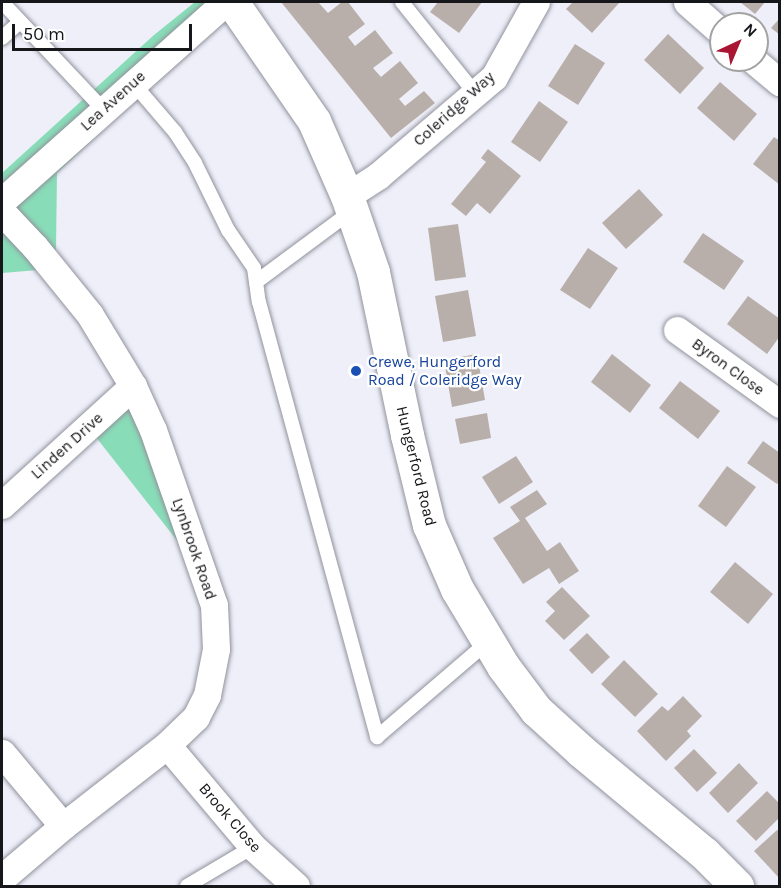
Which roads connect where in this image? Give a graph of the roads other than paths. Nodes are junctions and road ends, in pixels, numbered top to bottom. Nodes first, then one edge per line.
1 (2, 2) edge
2 (225, 2) edge
3 (232, 2) edge
4 (402, 2) edge
5 (536, 2) edge
6 (687, 2) edge
7 (709, 21) edge
8 (21, 22) junction
9 (2, 39) edge
10 (767, 72) edge
11 (133, 83) junction
12 (780, 83) edge
13 (475, 93) junction
14 (104, 109) junction
15 (2, 201) edge
16 (350, 203) junction
17 (2, 212) edge
18 (256, 282) junction
19 (677, 330) dead end
20 (133, 386) junction
21 (780, 404) edge
22 (2, 505) edge
23 (488, 642) junction
24 (168, 745) junction
25 (2, 753) edge
26 (63, 826) junction
27 (253, 847) junction
28 (2, 878) edge
29 (187, 886) edge
30 (296, 886) edge
31 (737, 886) edge

1 - 8 lane
2 - 11 street, Lea Avenue
3 - 16 street, Hungerford Road
4 - 13 lane
5 - 13 street, Coleridge Way
6 - 7 street
8 - 9 lane
8 - 14 lane
10 - 12 street
11 - 14 street, Lea Avenue
11 - 18 lane
13 - 16 street, Coleridge Way
14 - 15 street, Lea Avenue
16 - 18 lane
16 - 23 street, Hungerford Road
17 - 20 street, Lynbrook Road
18 - 23 lane
19 - 21 street, Byron Close
20 - 22 street, Linden Drive
20 - 24 street, Lynbrook Road
23 - 31 street, Hungerford Road
24 - 26 street, Lynbrook Road
24 - 27 street, Brook Close
25 - 26 street
26 - 28 street, Lynbrook Road
27 - 29 lane
27 - 30 street, Brook Close

